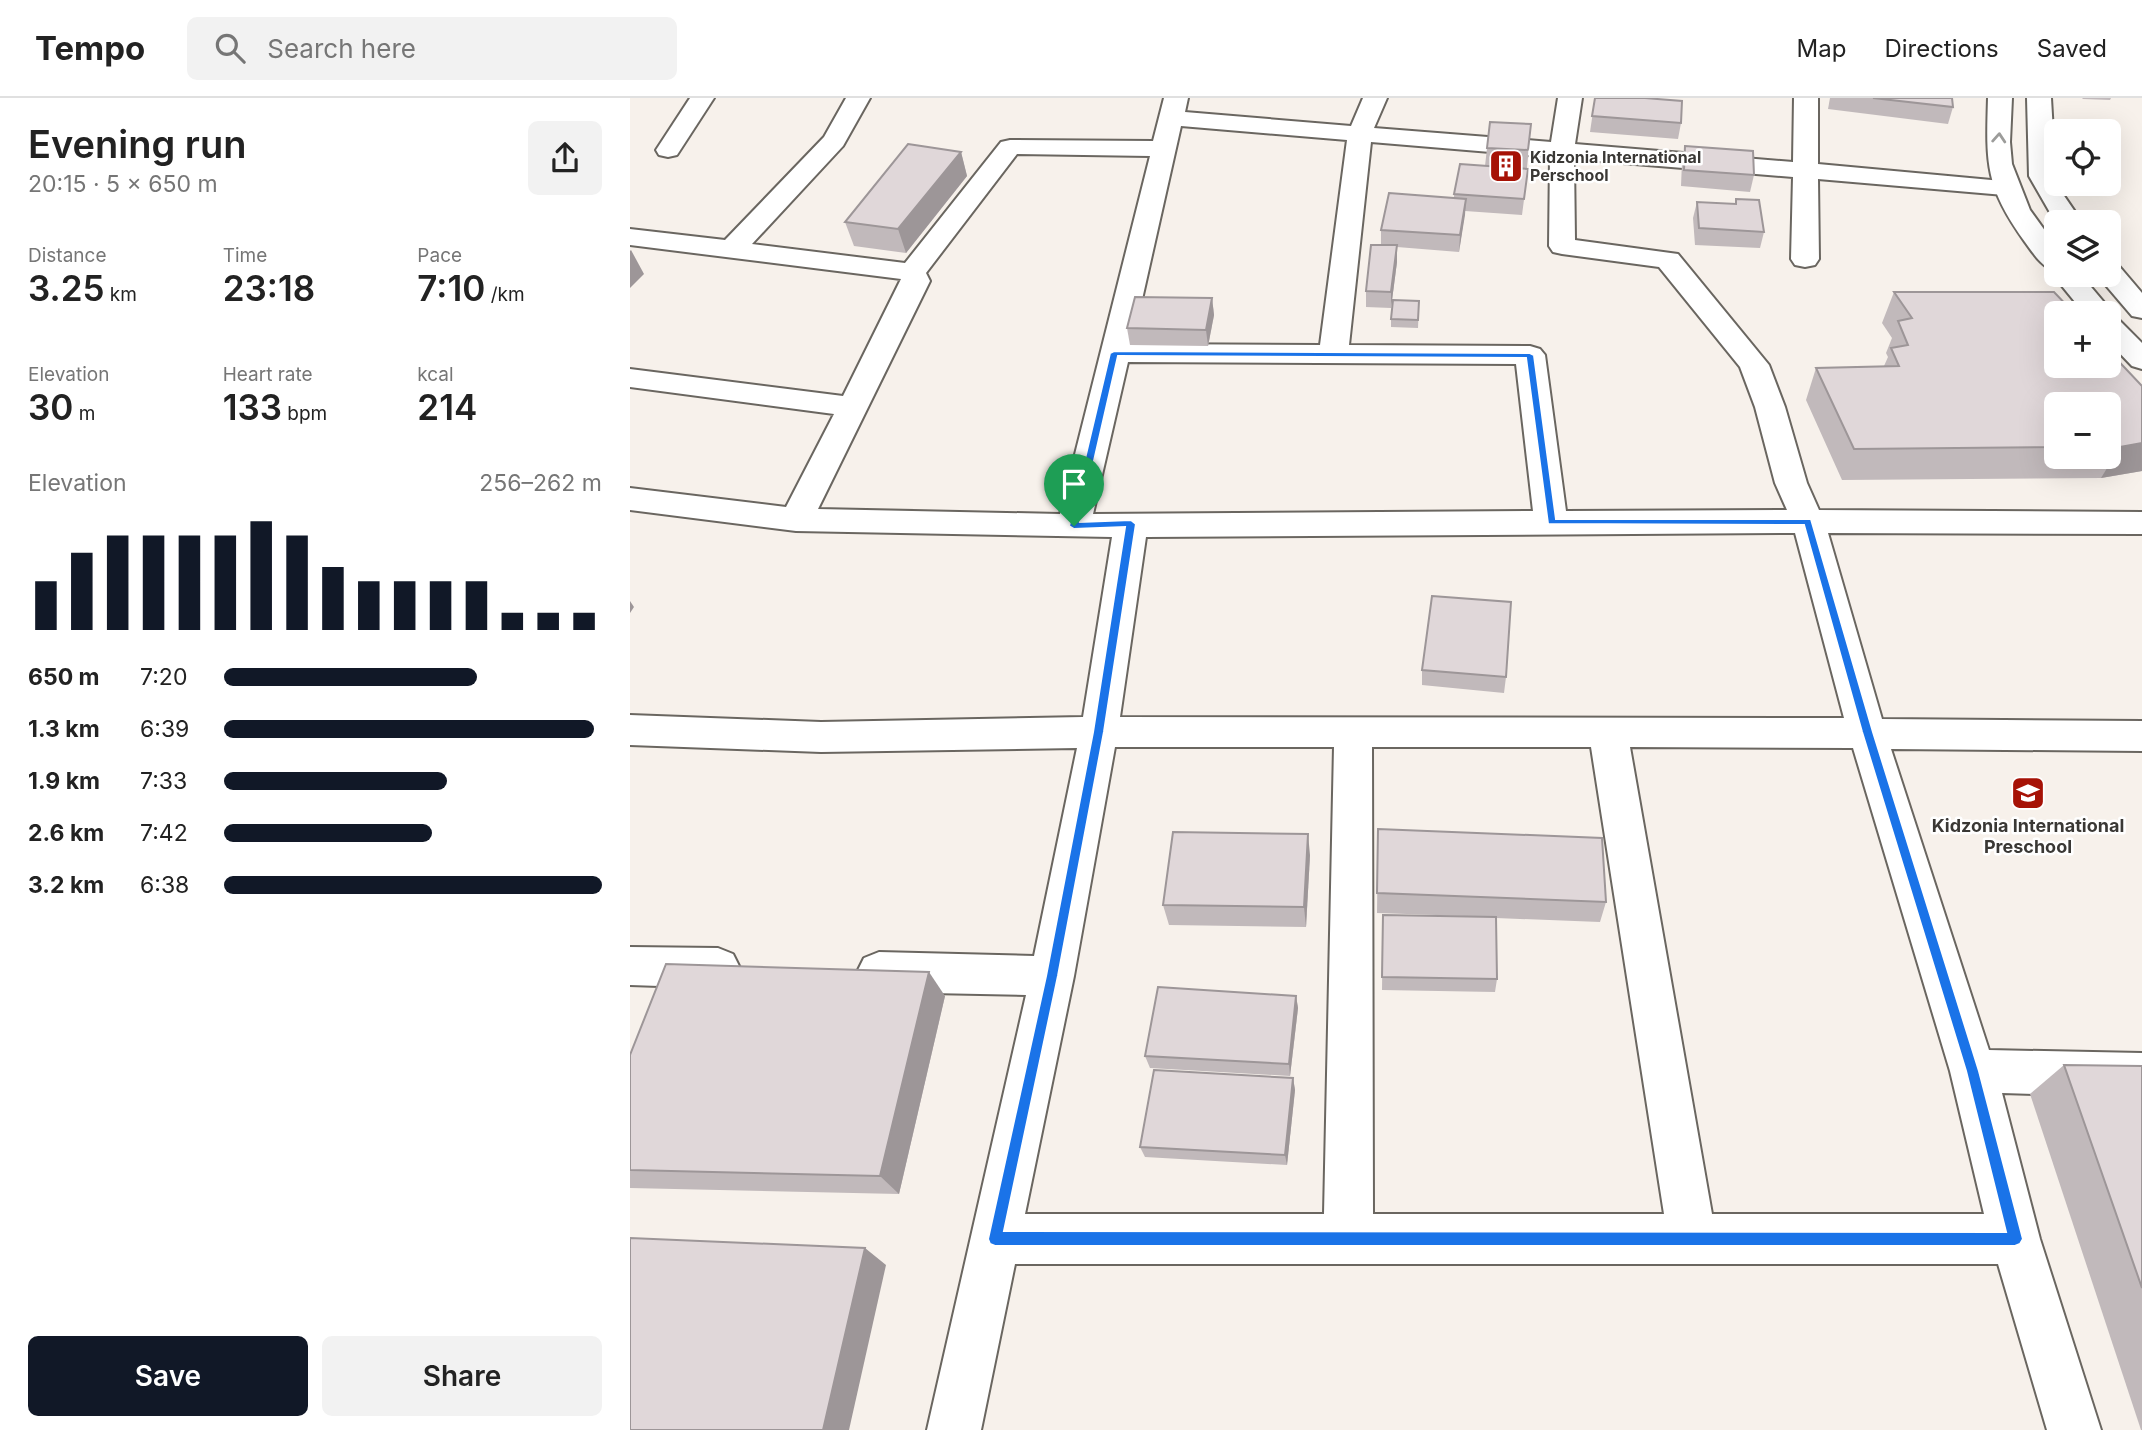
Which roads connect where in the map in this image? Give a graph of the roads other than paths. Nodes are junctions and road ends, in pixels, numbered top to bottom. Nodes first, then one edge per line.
1 (702, 98) edge
2 (858, 98) edge
3 (1375, 98) edge
4 (1570, 98) edge
5 (1806, 98) edge
6 (2000, 98) edge
7 (2039, 98) edge
8 (1174, 108) edge
9 (1360, 133) junction
10 (668, 149) dead end
11 (1164, 149) junction
12 (1562, 150) junction
13 (1806, 172) junction
14 (2004, 187) junction
15 (2061, 210) edge
16 (630, 237) edge
17 (732, 249) junction
18 (2044, 249) edge
19 (1805, 259) dead end
20 (912, 273) junction
21 (2121, 286) edge
22 (2077, 287) edge
23 (2089, 301) edge
24 (2142, 310) edge
25 (2121, 338) edge
26 (1114, 353) junction
27 (1333, 354) junction
28 (2142, 360) edge
29 (630, 378) edge
30 (855, 407) junction
31 (630, 499) edge
32 (796, 520) junction
33 (1808, 521) junction
34 (1551, 522) junction
35 (2142, 523) edge
36 (1131, 524) junction
37 (1074, 526) junction
38 (630, 730) edge
39 (1099, 732) junction
40 (1353, 732) junction
41 (1608, 732) junction
42 (1867, 732) junction
43 (2142, 736) edge
44 (630, 966) edge
45 (755, 969) edge
46 (839, 971) edge
47 (1052, 976) junction
48 (1973, 1071) junction
49 (2142, 1075) edge
50 (1348, 1238) junction
51 (995, 1239) junction
52 (1692, 1239) junction
53 (2015, 1239) junction
54 (954, 1430) edge
55 (2074, 1430) edge

1 - 10 street
2 - 17 street
3 - 9 street
4 - 12 street
5 - 13 street
14 -> 6 street
7 - 15 street
8 - 9 street
8 - 11 street
9 - 12 street
9 - 27 street
11 - 20 street
11 - 26 street
12 - 13 street
12 - 33 street
13 - 14 street
13 - 19 street
14 - 18 street
16 - 17 street
17 - 20 street
20 - 30 street
21 - 24 street
22 - 23 street
25 - 28 street
26 - 27 street
26 - 37 street
27 - 34 street
29 - 30 street
30 - 32 street
31 - 32 street
32 - 37 street
33 - 34 street
33 - 35 street
33 - 42 street
34 - 36 street
36 - 37 street
36 - 39 street
38 - 39 street
39 - 40 street
39 - 47 street
40 - 41 street
40 - 50 street
41 - 42 street
41 - 52 street
42 - 43 street
42 - 48 street
44 - 45 street
46 - 47 street
47 - 51 street
48 - 49 street
48 - 53 street
50 - 51 street
50 - 52 street
51 - 54 street
52 - 53 street
53 - 55 street

